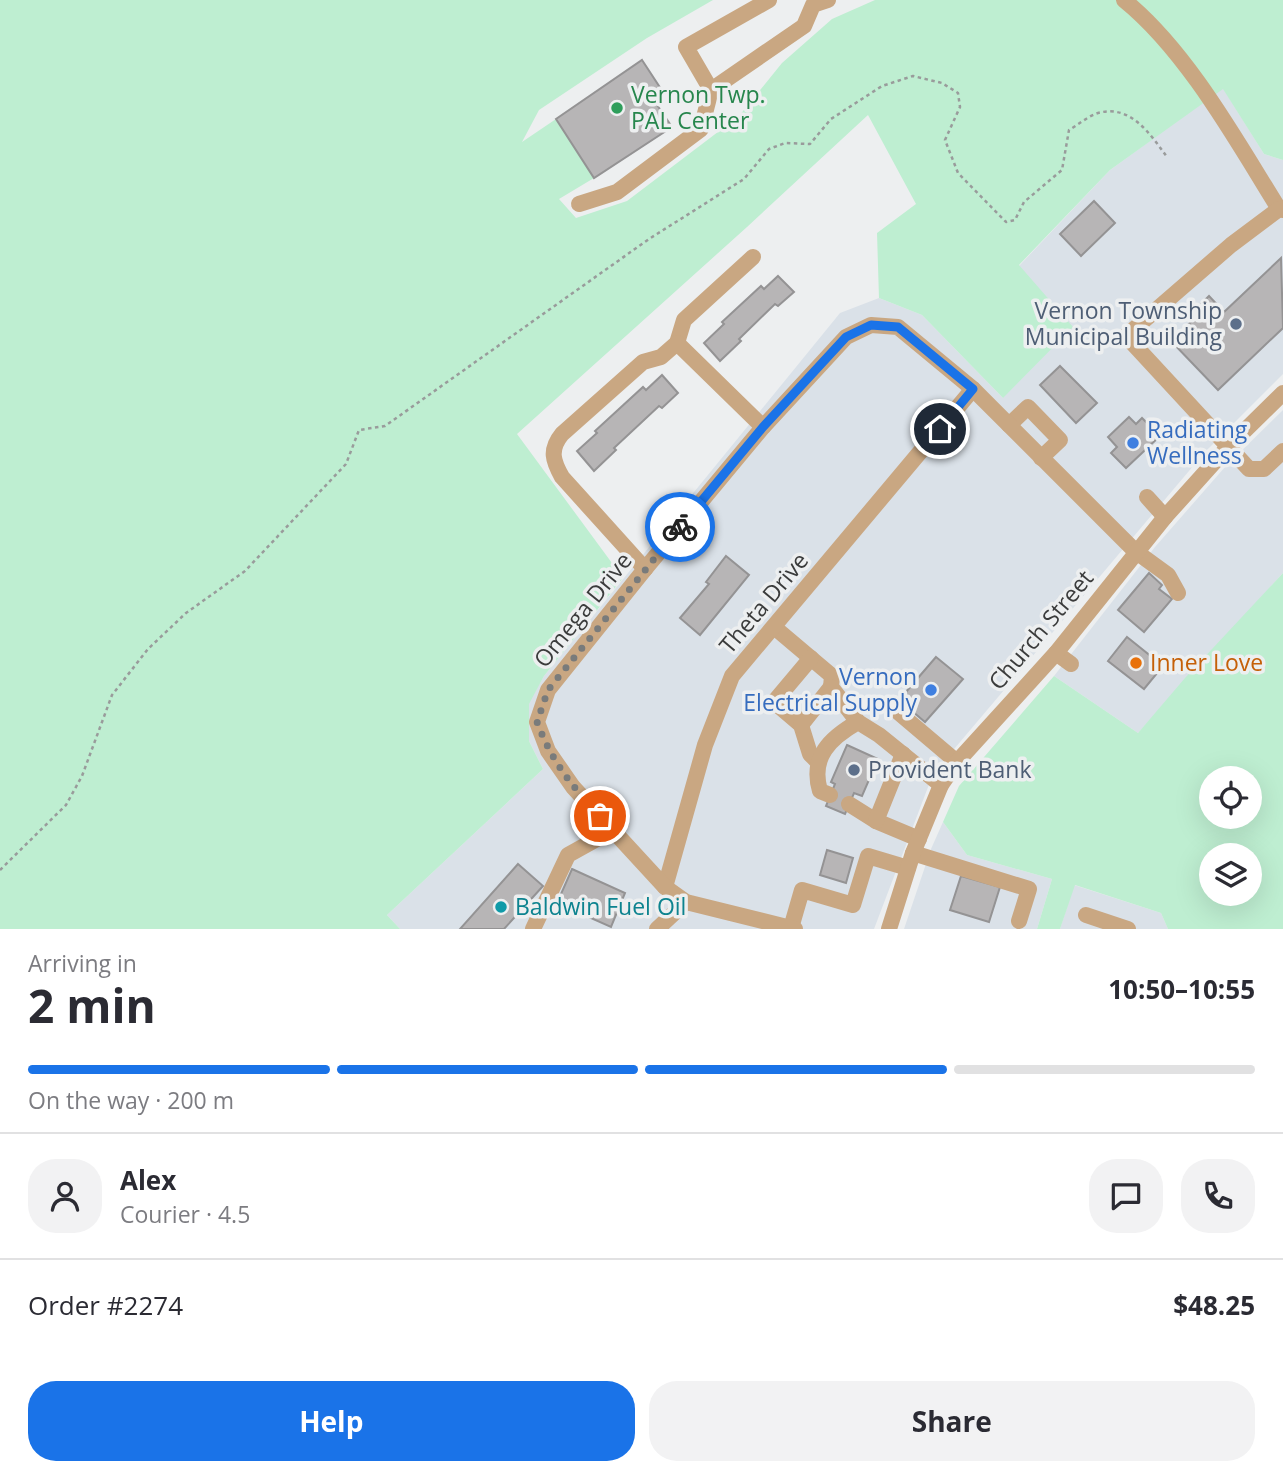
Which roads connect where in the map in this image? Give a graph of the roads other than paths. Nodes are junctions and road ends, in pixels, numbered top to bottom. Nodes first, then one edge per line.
1 (769, 0) edge
2 (1124, 0) edge
3 (815, 2) edge
4 (711, 90) junction
5 (579, 204) dead end
6 (1281, 210) edge
7 (752, 257) dead end
8 (677, 343) junction
9 (973, 389) junction
10 (1283, 393) edge
11 (1009, 425) junction
12 (763, 427) junction
13 (1228, 447) junction
14 (1283, 451) edge
15 (1041, 458) junction
16 (1147, 497) dead end
17 (1165, 517) junction
18 (1135, 551) junction
19 (645, 569) junction
20 (1178, 593) dead end
21 (774, 627) junction
22 (1056, 653) junction
23 (811, 658) junction
24 (1071, 664) dead end
25 (831, 687) junction
26 (892, 707) dead end
27 (858, 722) junction
28 (802, 725) junction
29 (903, 754) junction
30 (817, 761) junction
31 (957, 762) junction
32 (940, 785) junction
33 (830, 795) dead end
34 (849, 804) dead end
35 (876, 821) junction
36 (613, 830) junction
37 (914, 854) junction
38 (665, 887) junction
39 (686, 902) junction
40 (1086, 915) dead end
41 (1019, 922) dead end
42 (786, 928) edge
43 (533, 929) edge
44 (657, 929) edge
45 (890, 929) edge
46 (1128, 929) edge

1 - 4 street
2 - 6 street
3 - 4 street
4 - 5 street
6 - 13 street
7 - 8 street
8 - 12 street
8 - 19 street
9 - 11 street, Omega Drive
9 - 12 street, Omega Drive
9 - 21 street, Theta Drive
10 - 13 street, Church Street
11 - 15 street, Omega Drive
11 - 15 street
12 - 19 street, Omega Drive
13 - 14 street
13 - 17 street, Church Street
15 - 18 street, Omega Drive
16 - 17 street
17 - 18 street, Church Street
18 - 20 street, Omega Drive
18 - 22 street, Church Street
19 - 36 street, Omega Drive
21 - 23 street
21 - 38 street, Theta Drive
22 - 24 street
22 - 31 street, Church Street
23 - 25 street
23 - 28 street
25 - 27 street
25 - 28 street
26 - 31 street
27 - 29 street
27 - 30 street
28 - 30 street
29 - 32 street
29 - 35 street
30 - 33 street
31 - 32 street, Church Street
32 - 37 street, Church Street
34 - 35 street
35 - 37 street
36 - 38 street, Omega Drive
36 - 43 street
37 - 41 street
37 - 42 street
37 - 45 street, Church Street
38 - 39 street, Omega Drive
39 - 42 street, Omega Drive
39 - 44 street
40 - 46 street

